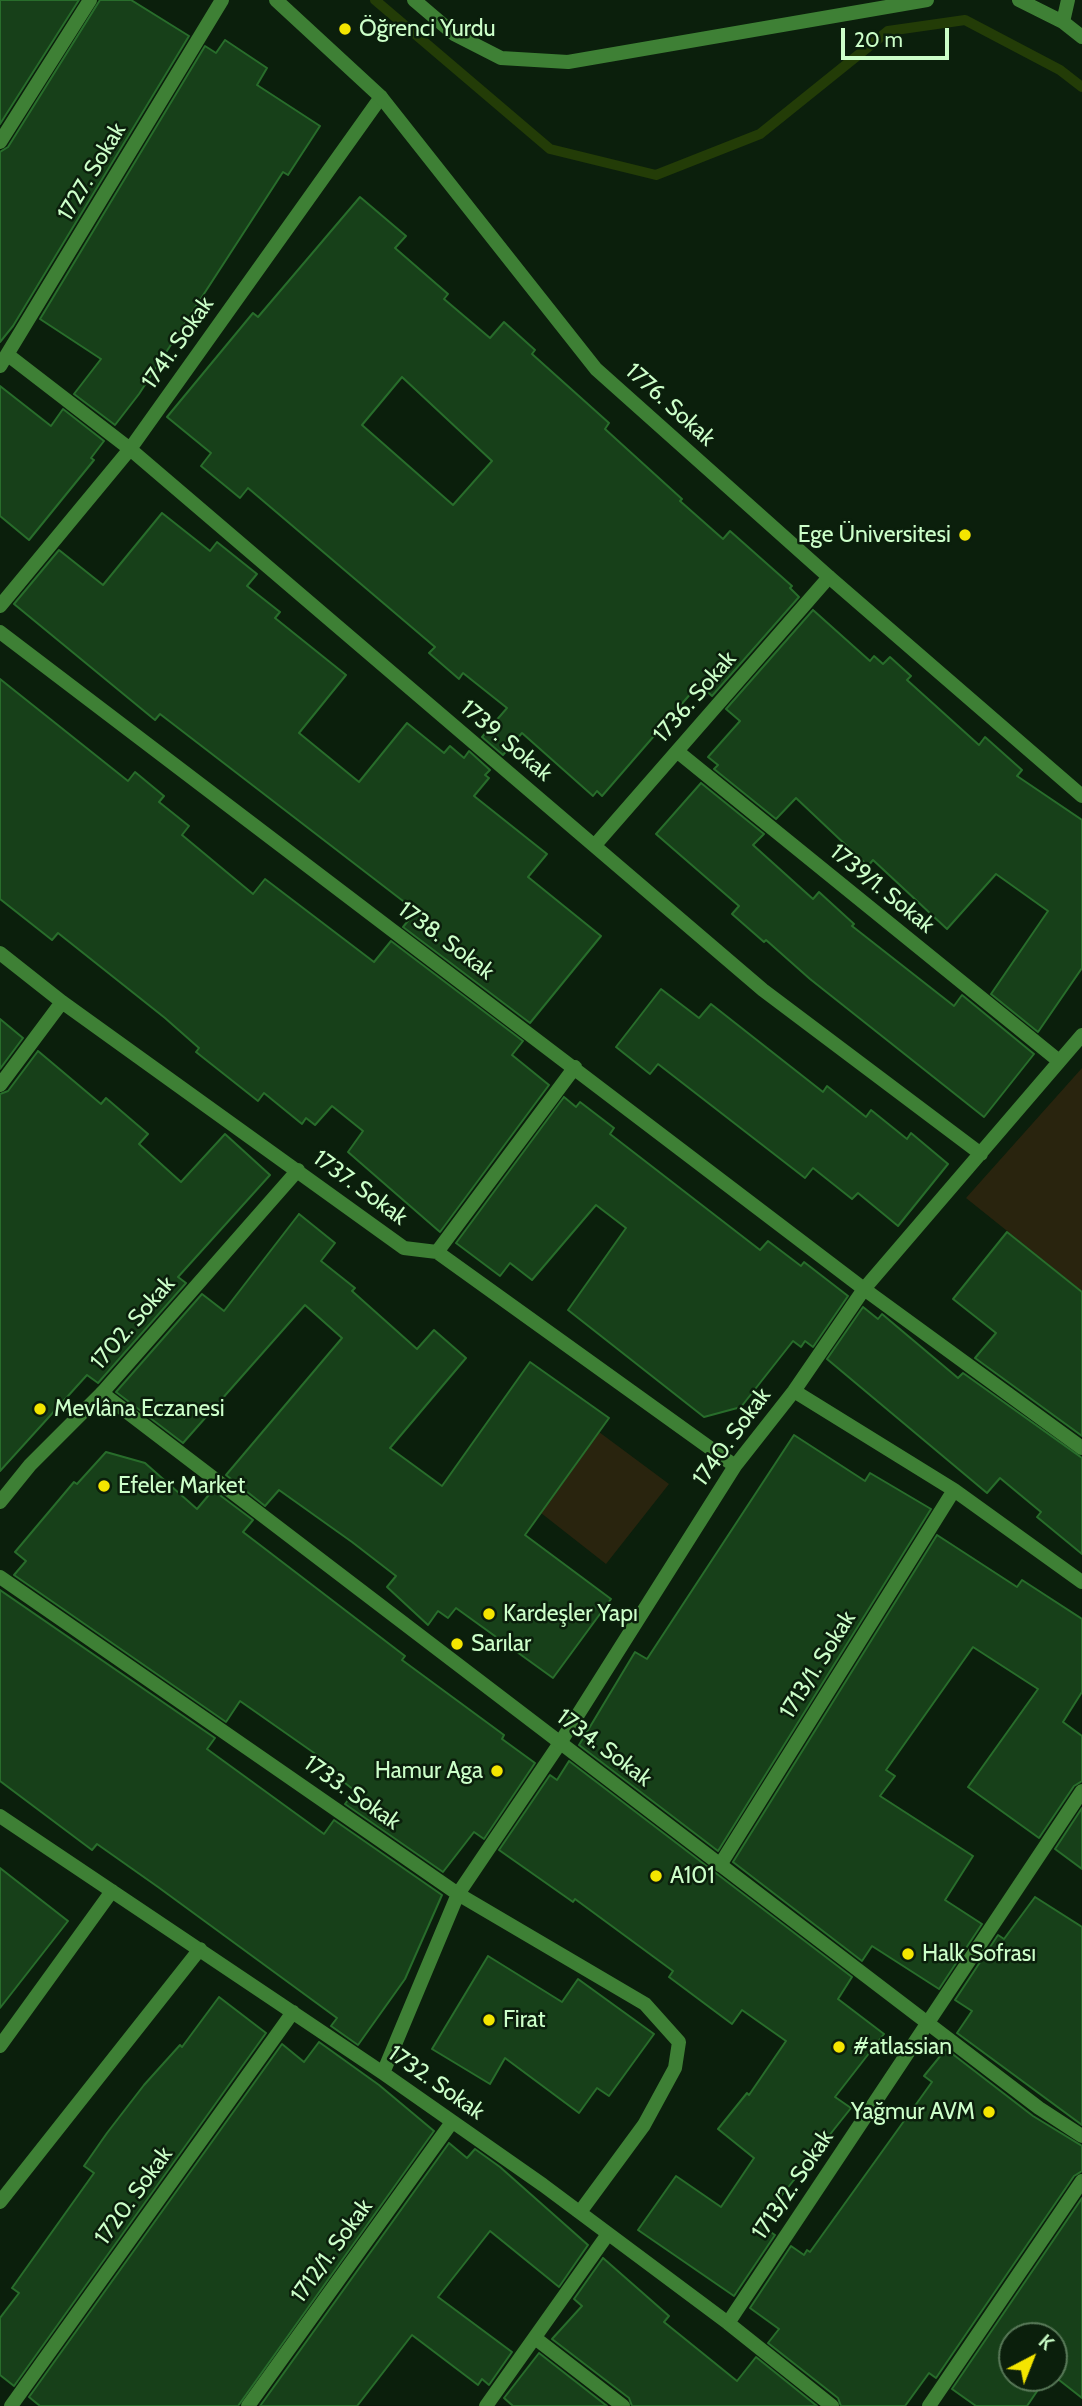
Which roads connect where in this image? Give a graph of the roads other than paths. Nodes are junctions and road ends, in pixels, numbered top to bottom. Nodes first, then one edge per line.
1 (90, 0) edge
2 (222, 0) edge
3 (276, 0) edge
4 (414, 0) edge
5 (927, 0) edge
6 (1019, 0) edge
7 (1068, 0) edge
8 (1063, 22) junction
9 (1082, 37) edge
10 (380, 97) junction
11 (0, 142) edge
12 (4, 360) edge
13 (130, 449) junction
14 (829, 578) junction
15 (0, 606) edge
16 (0, 632) edge
17 (678, 752) junction
18 (1082, 796) edge
19 (595, 845) junction
20 (0, 953) edge
21 (62, 1002) junction
22 (1082, 1035) edge
23 (1059, 1061) junction
24 (575, 1067) junction
25 (0, 1085) edge
26 (981, 1154) junction
27 (298, 1170) junction
28 (437, 1252) junction
29 (864, 1289) junction
30 (794, 1391) junction
31 (102, 1393) junction
32 (1082, 1448) edge
33 (735, 1466) junction
34 (954, 1490) junction
35 (0, 1502) edge
36 (0, 1577) edge
37 (1082, 1582) edge
38 (560, 1744) junction
39 (1082, 1791) edge
40 (0, 1816) edge
41 (720, 1865) junction
42 (112, 1891) junction
43 (458, 1894) junction
44 (200, 1949) junction
45 (293, 2012) junction
46 (928, 2022) junction
47 (0, 2046) edge
48 (383, 2073) junction
49 (452, 2122) junction
50 (1082, 2136) edge
51 (1082, 2181) edge
52 (0, 2202) edge
53 (580, 2213) junction
54 (608, 2234) junction
55 (728, 2323) junction
56 (535, 2338) junction
57 (11, 2406) edge
58 (248, 2406) edge
59 (486, 2406) edge
60 (623, 2406) edge
61 (832, 2406) edge
62 (929, 2406) edge

1 - 11 street
2 - 12 street, 1727. Sokak
3 - 10 street, 1776. Sokak
4 - 5 street
6 - 8 street
7 - 8 street
8 - 9 street
10 - 13 street, 1741. Sokak
10 - 14 street, 1776. Sokak
12 - 13 street, 1739. Sokak
13 - 15 street, 1741. Sokak
13 - 19 street, 1739. Sokak
14 - 17 street, 1736. Sokak
14 - 18 street, 1776. Sokak
16 - 24 street, 1738. Sokak
17 - 19 street, 1736. Sokak
17 - 23 street, 1739/1. Sokak
19 - 26 street, 1739. Sokak
20 - 21 street, 1737. Sokak
21 - 25 street
21 - 27 street, 1737. Sokak
22 - 23 street, 1740. Sokak
23 - 26 street, 1740. Sokak
24 - 28 street
24 - 29 street, 1738. Sokak
26 - 29 street, 1740. Sokak
27 - 28 street, 1737. Sokak
27 - 31 street, 1702. Sokak
28 - 33 street, 1737. Sokak
29 - 30 street, 1740. Sokak
29 - 32 street, 1738. Sokak
30 - 33 street, 1740. Sokak
30 - 34 street
31 - 35 street, 1702. Sokak
31 - 38 street, 1734. Sokak
33 - 38 street, 1740. Sokak
34 - 37 street
34 - 41 street, 1713/1. Sokak
36 - 43 street, 1733. Sokak
38 - 41 street, 1734. Sokak
38 - 43 street, 1740. Sokak
39 - 46 street, 1713/2. Sokak
40 - 42 street, 1732. Sokak
41 - 46 street, 1734. Sokak
42 - 44 street, 1732. Sokak
42 - 47 street
43 - 48 street, 1740. Sokak
43 - 53 street, 1733. Sokak
44 - 45 street, 1732. Sokak
44 - 52 street
45 - 48 street, 1732. Sokak
45 - 57 street, 1720. Sokak
46 - 50 street, 1734. Sokak
46 - 55 street, 1713/2. Sokak
48 - 49 street, 1732. Sokak
49 - 53 street, 1732. Sokak
49 - 58 street, 1712/1. Sokak
51 - 62 street
53 - 54 street, 1732. Sokak
54 - 55 street, 1732. Sokak
54 - 56 street
55 - 61 street, 1732. Sokak
56 - 59 street
56 - 60 street

